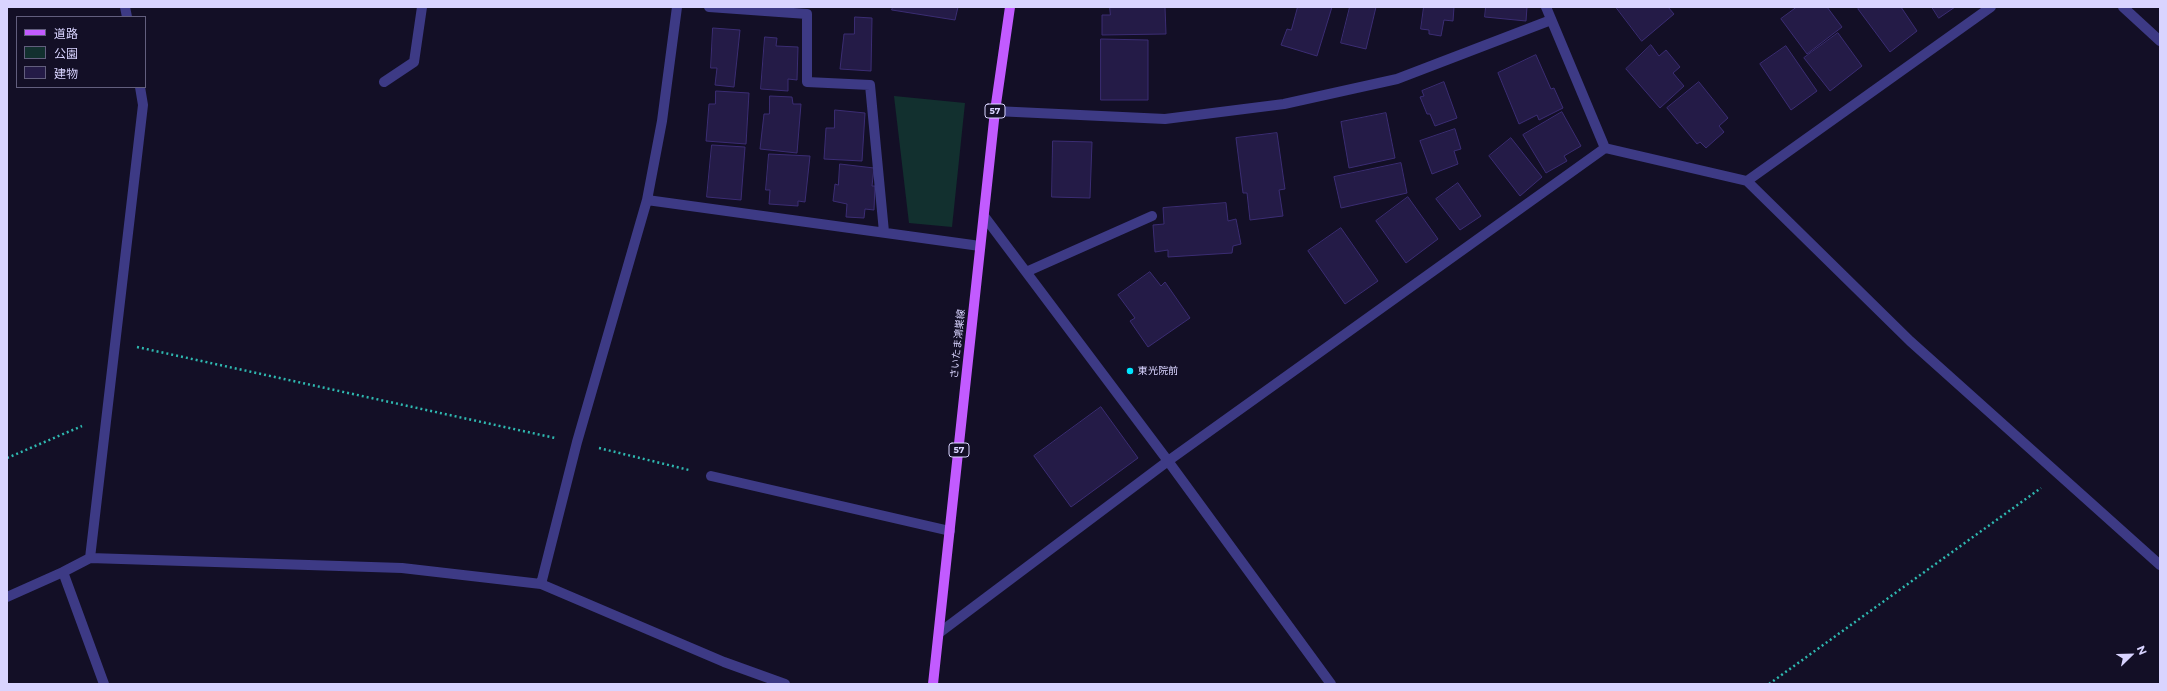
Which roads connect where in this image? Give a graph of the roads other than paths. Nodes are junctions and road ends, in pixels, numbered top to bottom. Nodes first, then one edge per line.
1 (422, 7) edge
2 (677, 7) edge
3 (708, 7) edge
4 (1010, 7) edge
5 (1546, 7) edge
6 (1992, 7) edge
7 (2123, 7) edge
8 (1551, 20) junction
9 (2160, 41) edge
10 (384, 82) dead end
11 (140, 88) edge
12 (995, 111) junction
13 (1605, 148) junction
14 (1747, 182) junction
15 (648, 200) junction
16 (984, 216) junction
17 (1152, 216) dead end
18 (884, 232) junction
19 (980, 246) junction
20 (1026, 272) junction
21 (1168, 461) junction
22 (711, 476) road end
23 (950, 531) junction
24 (90, 558) junction
25 (2160, 565) edge
26 (63, 572) junction
27 (541, 584) junction
28 (7, 597) edge
29 (939, 633) junction
30 (104, 684) edge
31 (785, 684) edge
32 (933, 684) edge
33 (1331, 684) edge

1 - 10 street
2 - 15 street
3 - 18 street
4 - 12 main road, さいたま鴻巣線 / 57
5 - 8 street
6 - 14 street
7 - 9 street
8 - 12 street
8 - 13 street
11 - 24 street
12 - 16 main road, さいたま鴻巣線 / 57
13 - 14 street
13 - 21 street
14 - 25 street
15 - 18 street
15 - 27 street
16 - 19 main road, さいたま鴻巣線 / 57
16 - 20 street
17 - 20 street
18 - 19 street
19 - 23 main road, さいたま鴻巣線 / 57
20 - 21 street
21 - 29 street
21 - 33 street
22 - 23 street
23 - 29 main road, さいたま鴻巣線 / 57
24 - 26 street
24 - 27 street
26 - 28 street
26 - 30 street
27 - 31 street
29 - 32 main road, さいたま鴻巣線 / 57

